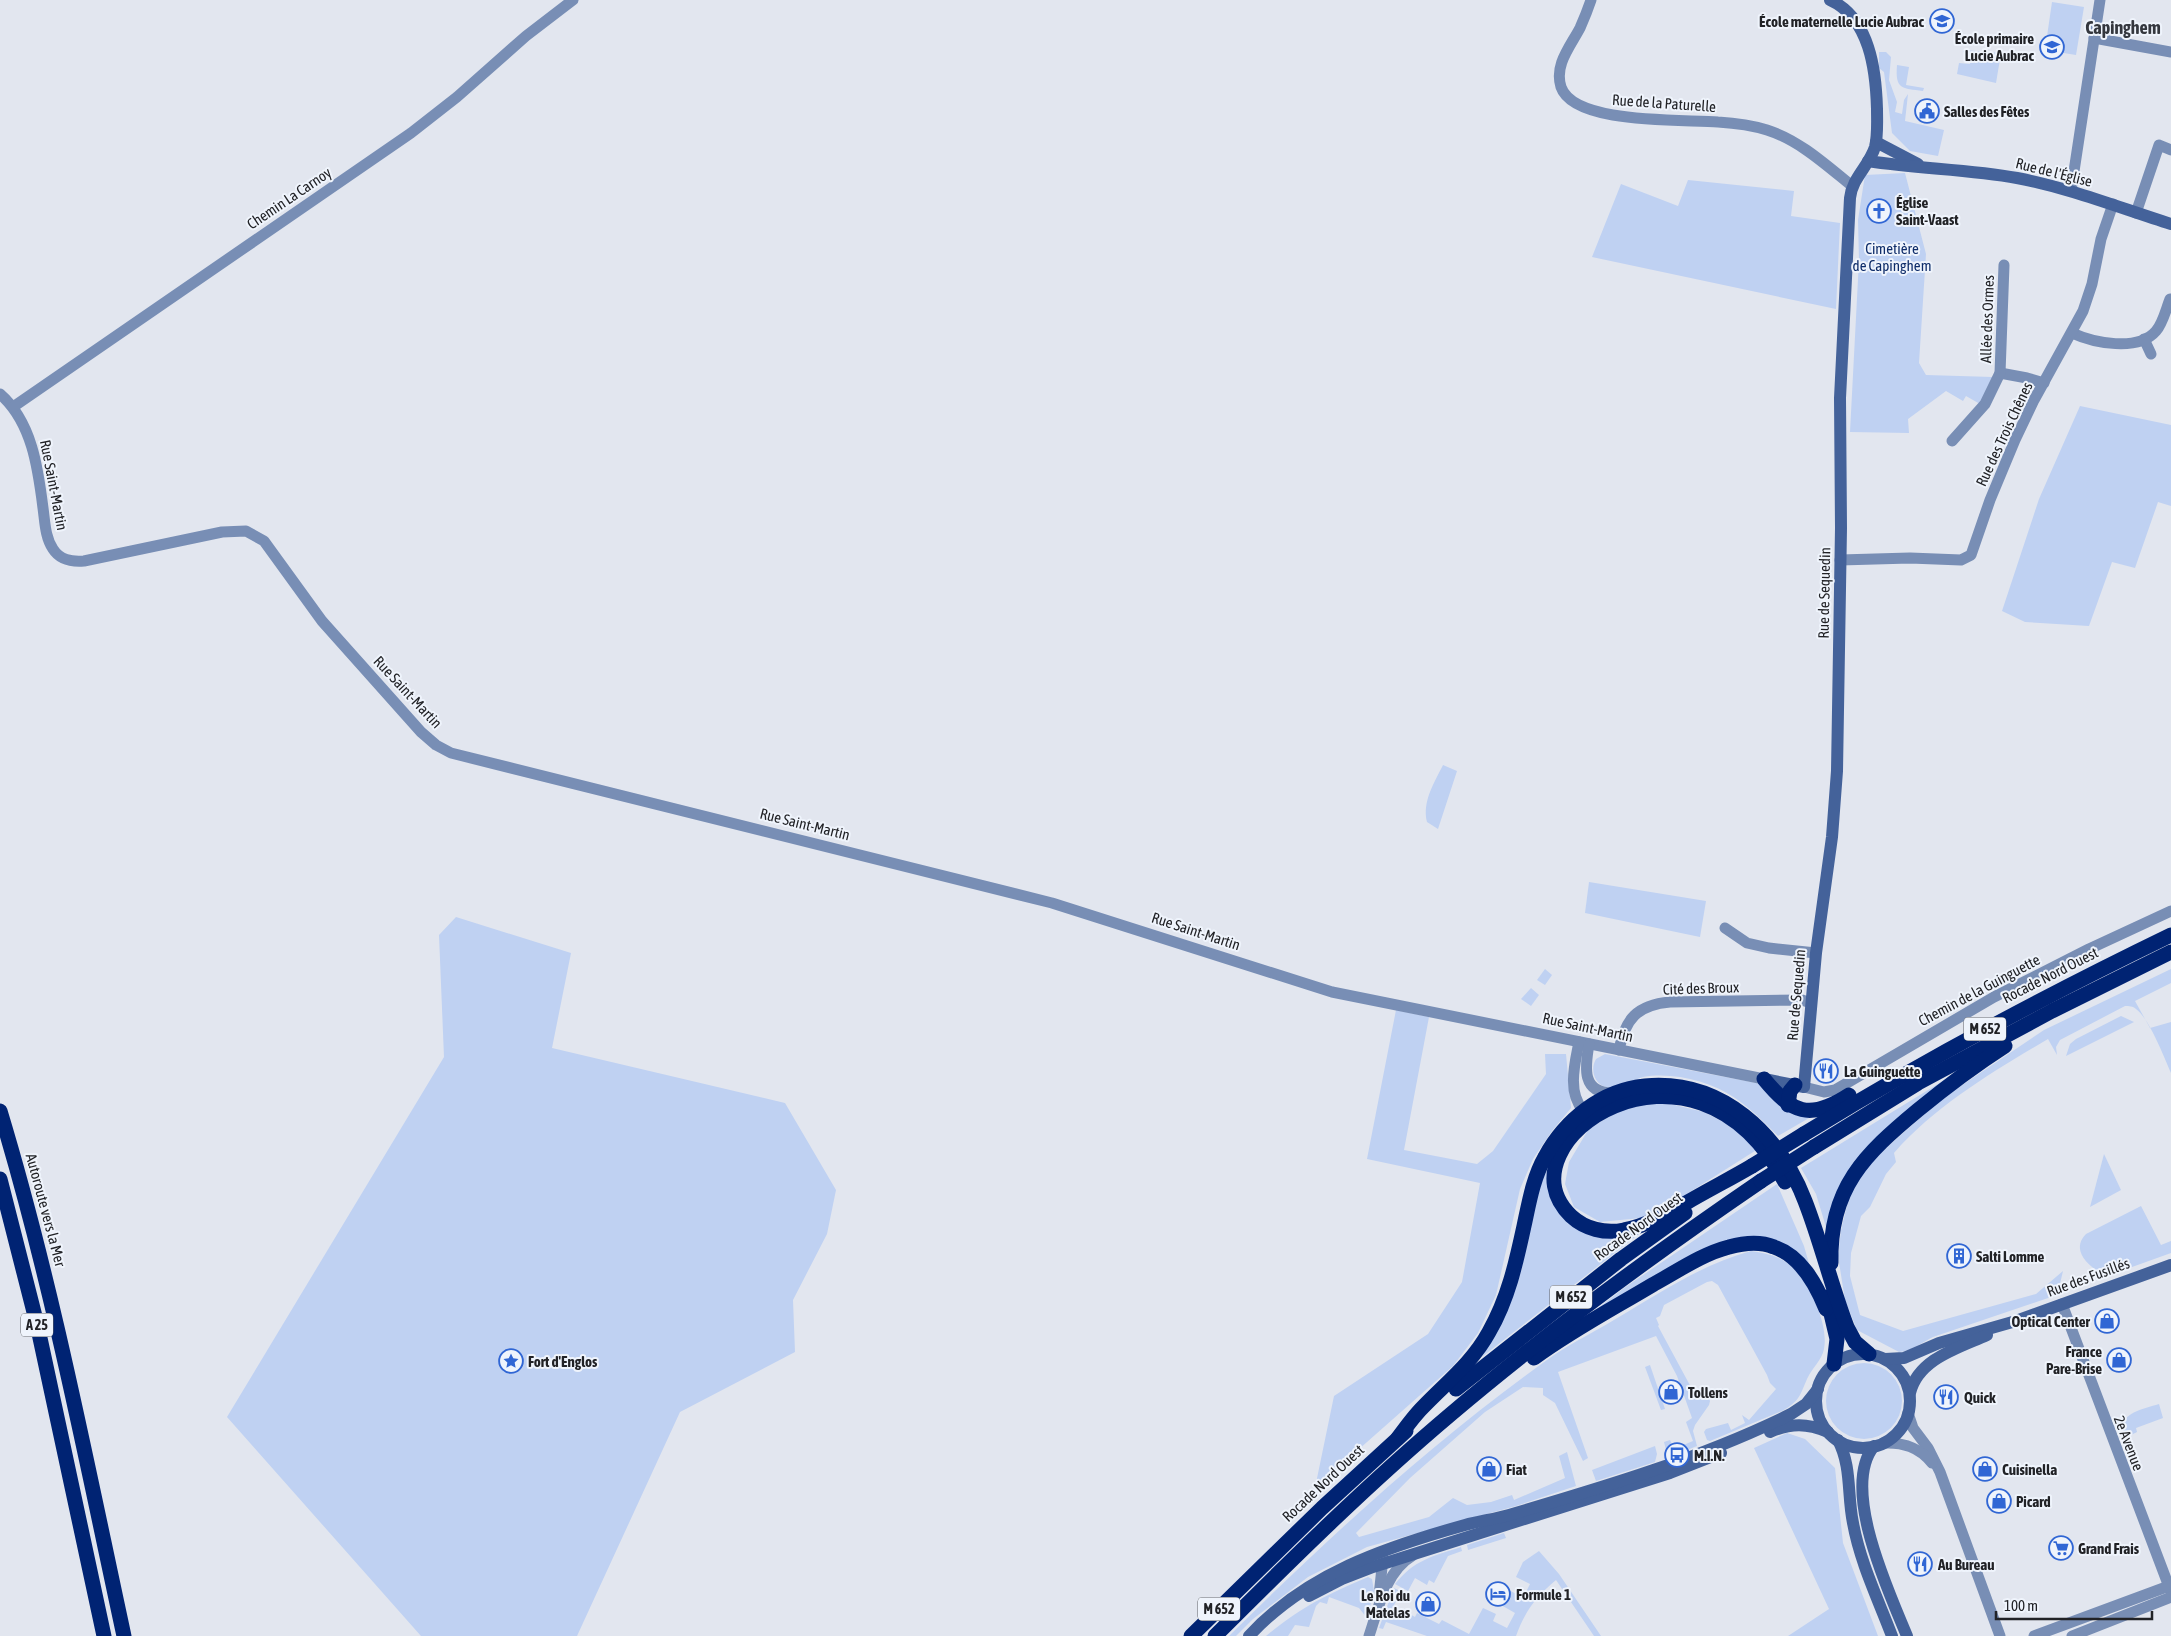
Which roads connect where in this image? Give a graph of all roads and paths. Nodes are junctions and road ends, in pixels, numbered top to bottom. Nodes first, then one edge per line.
1 (572, 0) edge
2 (1591, 0) edge
3 (1830, 0) edge
4 (2100, 0) edge
5 (2094, 38) junction
6 (2171, 52) edge
7 (1876, 138) junction
8 (2171, 150) edge
9 (1868, 161) junction
10 (1926, 166) junction
11 (1852, 186) junction
12 (2071, 191) junction
13 (2113, 204) junction
14 (2136, 213) junction
15 (2170, 221) edge
16 (2004, 265) dead end
17 (2170, 299) edge
18 (2072, 333) junction
19 (2144, 339) junction
20 (2151, 354) dead end
21 (2000, 373) junction
22 (2044, 383) junction
23 (0, 394) edge
24 (13, 407) junction
25 (1952, 441) dead end
26 (1840, 560) junction
27 (2171, 911) edge
28 (1725, 928) dead end
29 (2171, 935) edge
30 (2171, 952) edge
31 (1816, 953) junction
32 (1811, 1003) junction
33 (2031, 1004) junction
34 (2052, 1010) junction
35 (1584, 1043) junction
36 (1619, 1050) junction
37 (1764, 1079) junction
38 (1799, 1086) junction
39 (1615, 1093) junction
40 (1788, 1105) junction
41 (1608, 1108) junction
42 (1584, 1110) junction
43 (0, 1111) edge
44 (1752, 1166) junction
45 (0, 1179) edge
46 (2171, 1265) edge
47 (1831, 1277) junction
48 (2062, 1304) junction
49 (2016, 1320) junction
50 (1835, 1329) junction
51 (1869, 1354) junction
52 (1885, 1359) junction
53 (1834, 1364) junction
54 (1818, 1389) junction
55 (1910, 1393) junction
56 (1908, 1413) junction
57 (1450, 1414) junction
58 (1833, 1436) junction
59 (1398, 1438) junction
60 (1879, 1445) junction
61 (1940, 1472) junction
62 (1394, 1547) junction
63 (1415, 1554) junction
64 (1381, 1565) junction
65 (2170, 1592) edge
66 (1374, 1620) junction
67 (102, 1636) edge
68 (124, 1636) edge
69 (1191, 1636) edge
70 (1215, 1636) edge
71 (1249, 1636) edge
72 (1254, 1636) edge
73 (1369, 1636) edge
74 (1892, 1636) edge
75 (1907, 1636) edge
76 (2000, 1636) edge
77 (2034, 1636) edge
78 (2072, 1636) edge

1 - 24 street, Chemin La Carnoy
2 - 11 street, Rue de la Paturelle
3 - 7 main road
4 - 5 street
5 - 6 street
5 - 12 street
7 - 9 main road, Rue de Sequedin
7 - 10 main road
8 - 14 street
9 - 10 main road
9 - 11 main road, Rue de Sequedin
10 - 12 main road, Rue de l'Église
11 - 26 main road, Rue de Sequedin
12 - 13 main road, Rue de l'Église
13 - 14 main road, Rue de l'Église
13 - 18 street, Rue des Trois Chênes
14 - 15 main road, Rue de l'Église
16 - 21 street, Allée des Ormes
17 - 19 street
18 - 19 street
18 - 22 street, Rue des Trois Chênes
19 - 20 street
21 - 22 street, Allée des Ormes
21 - 25 street, Allée des Ormes
22 - 26 street, Rue des Trois Chênes
23 - 24 street, Rue Saint-Martin
24 - 35 street, Rue Saint-Martin
26 - 31 main road, Rue de Sequedin
27 - 38 street, Chemin de la Guinguette
28 - 31 street
29 - 33 highway, Rocade Nord Ouest / M 652
30 - 34 highway, M 652
31 - 32 main road, Rue de Sequedin
32 - 36 street, Cité des Broux
32 - 38 main road, Rue de Sequedin
33 - 40 highway
33 - 44 highway, Rocade Nord Ouest / M 652, bridge
34 - 47 highway
34 - 57 highway, M 652, bridge
35 - 36 street, Rue Saint-Martin
35 - 39 street
35 - 42 street
36 - 37 street, Rue Saint-Martin
37 - 38 main road, Rue Saint-Martin
37 - 40 highway
38 - 40 highway
39 - 42 highway
39 - 47 highway
41 - 42 highway
41 - 44 highway
41 - 50 highway
42 - 59 highway
43 - 68 highway, Autoroute vers la Mer / A 25
44 - 59 highway, Rocade Nord Ouest / M 652
45 - 67 highway, A 25
46 - 48 main road, Rue des Fusillés
47 - 51 highway
48 - 49 main road, Rue des Fusillés
48 - 65 street, 2e Avenue
49 - 52 main road
49 - 55 main road
50 - 53 highway
50 - 57 highway
51 - 52 main road
51 - 53 main road
52 - 55 main road
53 - 54 main road
54 - 58 main road
54 - 62 main road
55 - 56 main road
56 - 60 main road
56 - 61 street
57 - 70 highway, M 652
58 - 60 main road
58 - 63 main road
58 - 74 main road
59 - 69 highway, Rocade Nord Ouest / M 652
60 - 61 street
60 - 75 main road
61 - 76 street
62 - 64 street
62 - 71 main road
63 - 64 main road
63 - 66 street
64 - 66 street
64 - 72 main road
65 - 77 street
65 - 78 street
66 - 73 street

